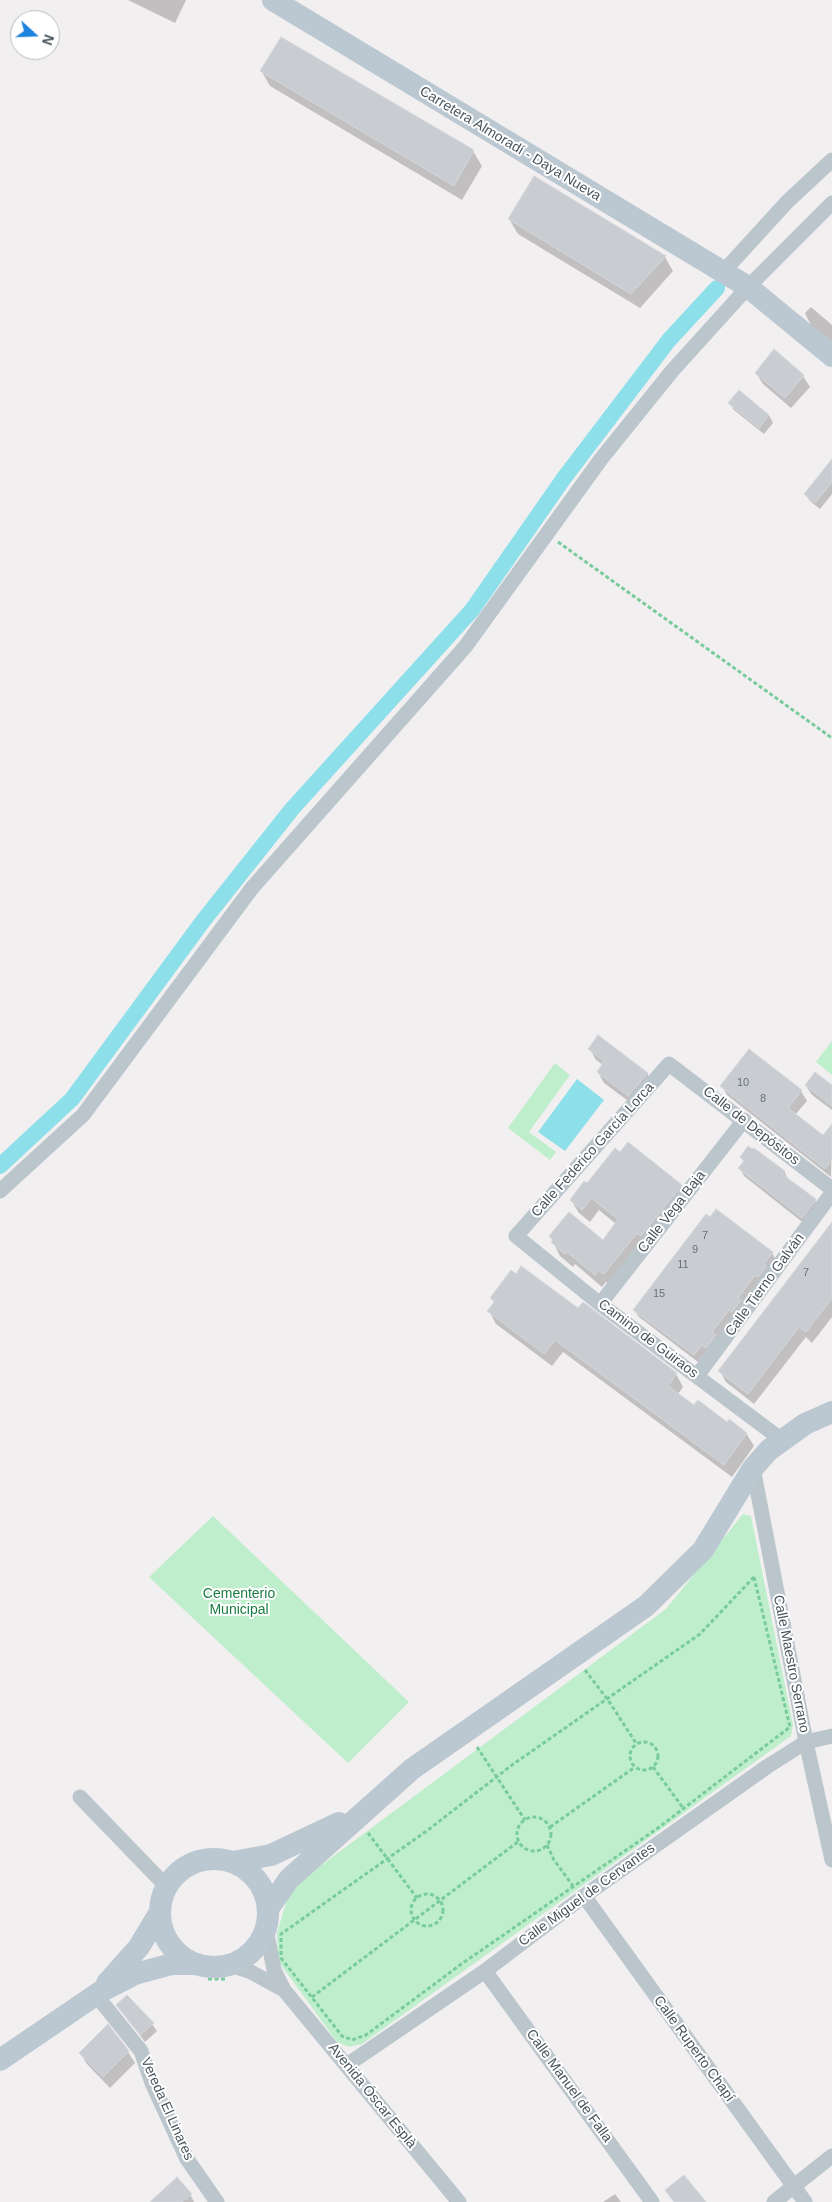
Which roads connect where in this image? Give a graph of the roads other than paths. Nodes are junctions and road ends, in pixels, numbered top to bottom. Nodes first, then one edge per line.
1 (273, 0) edge
2 (832, 160) edge
3 (832, 203) edge
4 (723, 272) junction
5 (748, 288) junction
6 (832, 356) edge
7 (669, 1064) joint
8 (744, 1120) junction
9 (0, 1191) edge
10 (832, 1191) edge
11 (516, 1236) joint
12 (600, 1304) junction
13 (697, 1376) junction
14 (832, 1412) edge
15 (782, 1440) junction
16 (752, 1468) junction
17 (832, 1736) edge
18 (806, 1742) junction
19 (80, 1796) dead end
20 (362, 1820) junction
21 (832, 1860) edge
22 (233, 1862) junction
23 (167, 1887) junction
24 (579, 1891) junction
25 (160, 1912) junction
26 (267, 1919) junction
27 (485, 1970) junction
28 (202, 1972) junction
29 (231, 1972) junction
30 (98, 1993) junction
31 (287, 1994) junction
32 (0, 2060) edge
33 (347, 2065) junction
34 (832, 2156) edge
35 (794, 2186) junction
36 (217, 2202) edge
37 (459, 2202) edge
38 (652, 2202) edge
39 (774, 2202) edge
40 (805, 2202) edge

1 - 4 street, Carretera Almoradí - Daya Nueva
2 - 4 street
3 - 5 street
4 - 5 street, Carretera Almoradí - Daya Nueva
5 - 6 street, Carretera Almoradí - Daya Nueva
5 - 9 street
7 - 8 street, Calle de Depósitos
7 - 11 street, Calle Federico García Lorca
8 - 10 street, Calle de Depósitos
8 - 12 street, Calle Vega Baja
10 - 13 street, Calle Tierno Galván
11 - 12 street, Camino de Guiraos
12 - 13 street, Camino de Guiraos
13 - 15 street, Camino de Guiraos
14 - 15 street
15 - 16 street
16 - 18 street, Calle Maestro Serrano
16 - 20 street
17 - 18 street, Calle Miguel de Cervantes
18 - 21 street, Calle Maestro Serrano
18 - 24 street, Calle Miguel de Cervantes
19 - 23 street
20 - 22 street
20 - 26 street
22 - 23 street
22 - 26 street
23 - 25 street
24 - 27 street, Calle Miguel de Cervantes
24 - 35 street, Calle Ruperto Chapí
25 - 28 street
25 - 30 street
26 - 29 street
26 - 31 street, Avenida Óscar Esplà
27 - 33 street, Calle Miguel de Cervantes
27 - 38 street, Calle Manuel de Falla
28 - 29 street
28 - 30 street
29 - 31 street, Avenida Óscar Esplà
30 - 32 street
30 - 36 street, Vereda El Linares
31 - 33 street, Avenida Óscar Esplà
33 - 37 street, Avenida Óscar Esplà
34 - 35 street
35 - 39 street
35 - 40 street, Calle Ruperto Chapí

